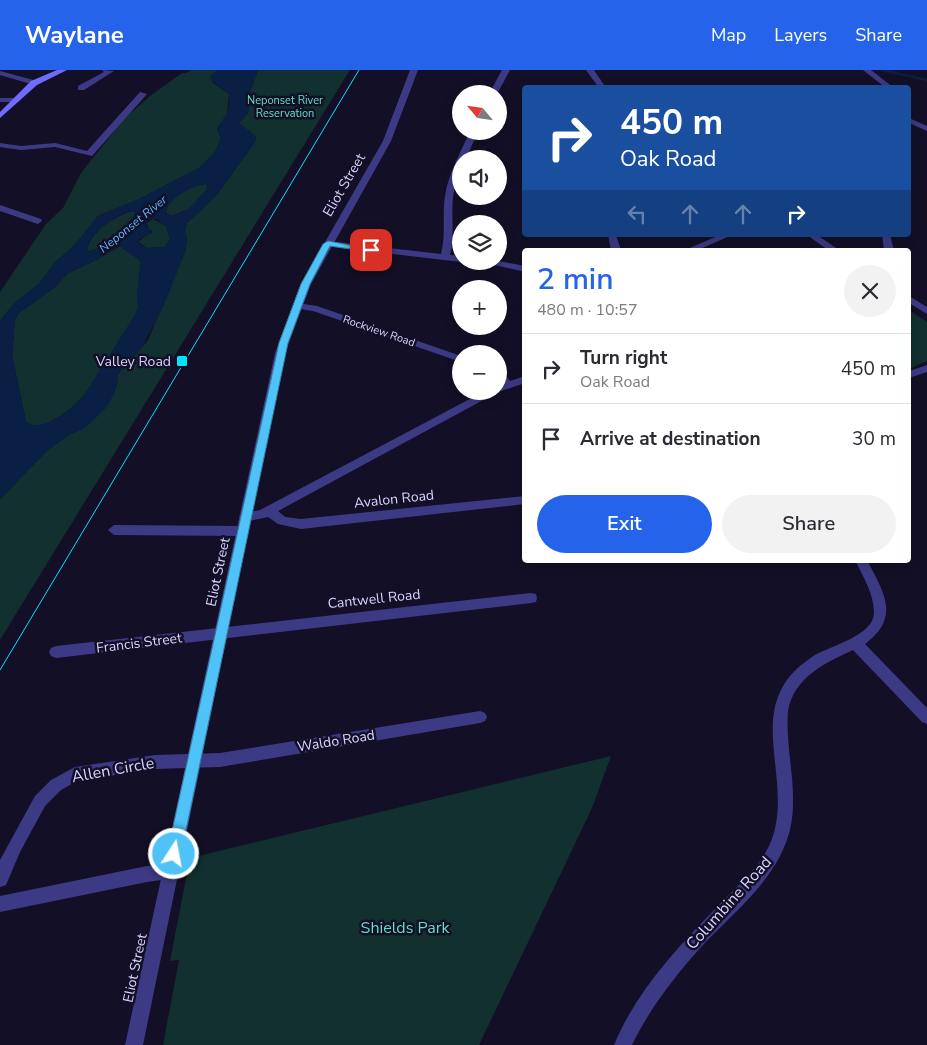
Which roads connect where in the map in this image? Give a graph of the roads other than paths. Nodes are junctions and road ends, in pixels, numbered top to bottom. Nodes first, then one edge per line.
1 (63, 70) edge
2 (106, 70) edge
3 (414, 70) edge
4 (506, 70) edge
5 (590, 70) edge
6 (866, 70) edge
7 (0, 73) edge
8 (880, 79) junction
9 (34, 83) junction
10 (498, 85) edge
11 (601, 85) edge
12 (874, 85) edge
13 (887, 85) edge
14 (80, 88) dead end
15 (143, 94) dead end
16 (0, 100) edge
17 (17, 100) junction
18 (0, 116) edge
19 (911, 121) edge
20 (927, 129) edge
21 (0, 145) edge
22 (452, 187) edge
23 (0, 208) edge
24 (38, 220) dead end
25 (723, 237) edge
26 (814, 237) edge
27 (328, 244) junction
28 (695, 248) edge
29 (831, 248) edge
30 (445, 257) junction
31 (452, 258) edge
32 (507, 266) edge
33 (522, 268) edge
34 (911, 300) edge
35 (297, 306) junction
36 (927, 311) edge
37 (452, 356) edge
38 (927, 368) edge
39 (911, 374) edge
40 (522, 380) edge
41 (507, 386) edge
42 (477, 400) edge
43 (522, 500) edge
44 (269, 511) junction
45 (245, 517) junction
46 (114, 530) dead end
47 (242, 531) junction
48 (863, 563) edge
49 (531, 598) dead end
50 (221, 633) junction
51 (855, 643) junction
52 (56, 652) dead end
53 (480, 717) dead end
54 (927, 718) edge
55 (192, 761) junction
56 (170, 872) junction
57 (0, 879) edge
58 (0, 904) edge
59 (134, 1045) edge
60 (623, 1045) edge

1 - 9 main road
2 - 14 street
3 - 27 street, Eliot Street
4 - 10 street
5 - 11 street
6 - 8 street
7 - 9 street
8 - 12 street
8 - 13 street
9 - 17 main road
15 - 21 street
16 - 17 street
17 - 18 main road
19 - 20 street
22 - 30 street
23 - 24 street
25 - 28 street
26 - 29 street
27 - 30 street
27 - 35 street, Eliot Street
30 - 31 street
32 - 33 street
34 - 36 street
35 - 37 street, Rockview Road
35 - 45 street, Eliot Street
38 - 39 street
40 - 41 street
42 - 44 street
43 - 44 street, Avalon Road
44 - 45 street
45 - 47 street, Eliot Street
46 - 47 street
47 - 50 street, Eliot Street
48 - 51 street, Columbine Road
49 - 50 street, Cantwell Road
50 - 52 street, Francis Street
50 - 55 street, Eliot Street
51 - 54 street
51 - 60 street, Columbine Road
53 - 55 street, Waldo Road
55 - 56 street, Eliot Street
55 - 57 street, Allen Circle
56 - 58 street
56 - 59 street, Eliot Street

